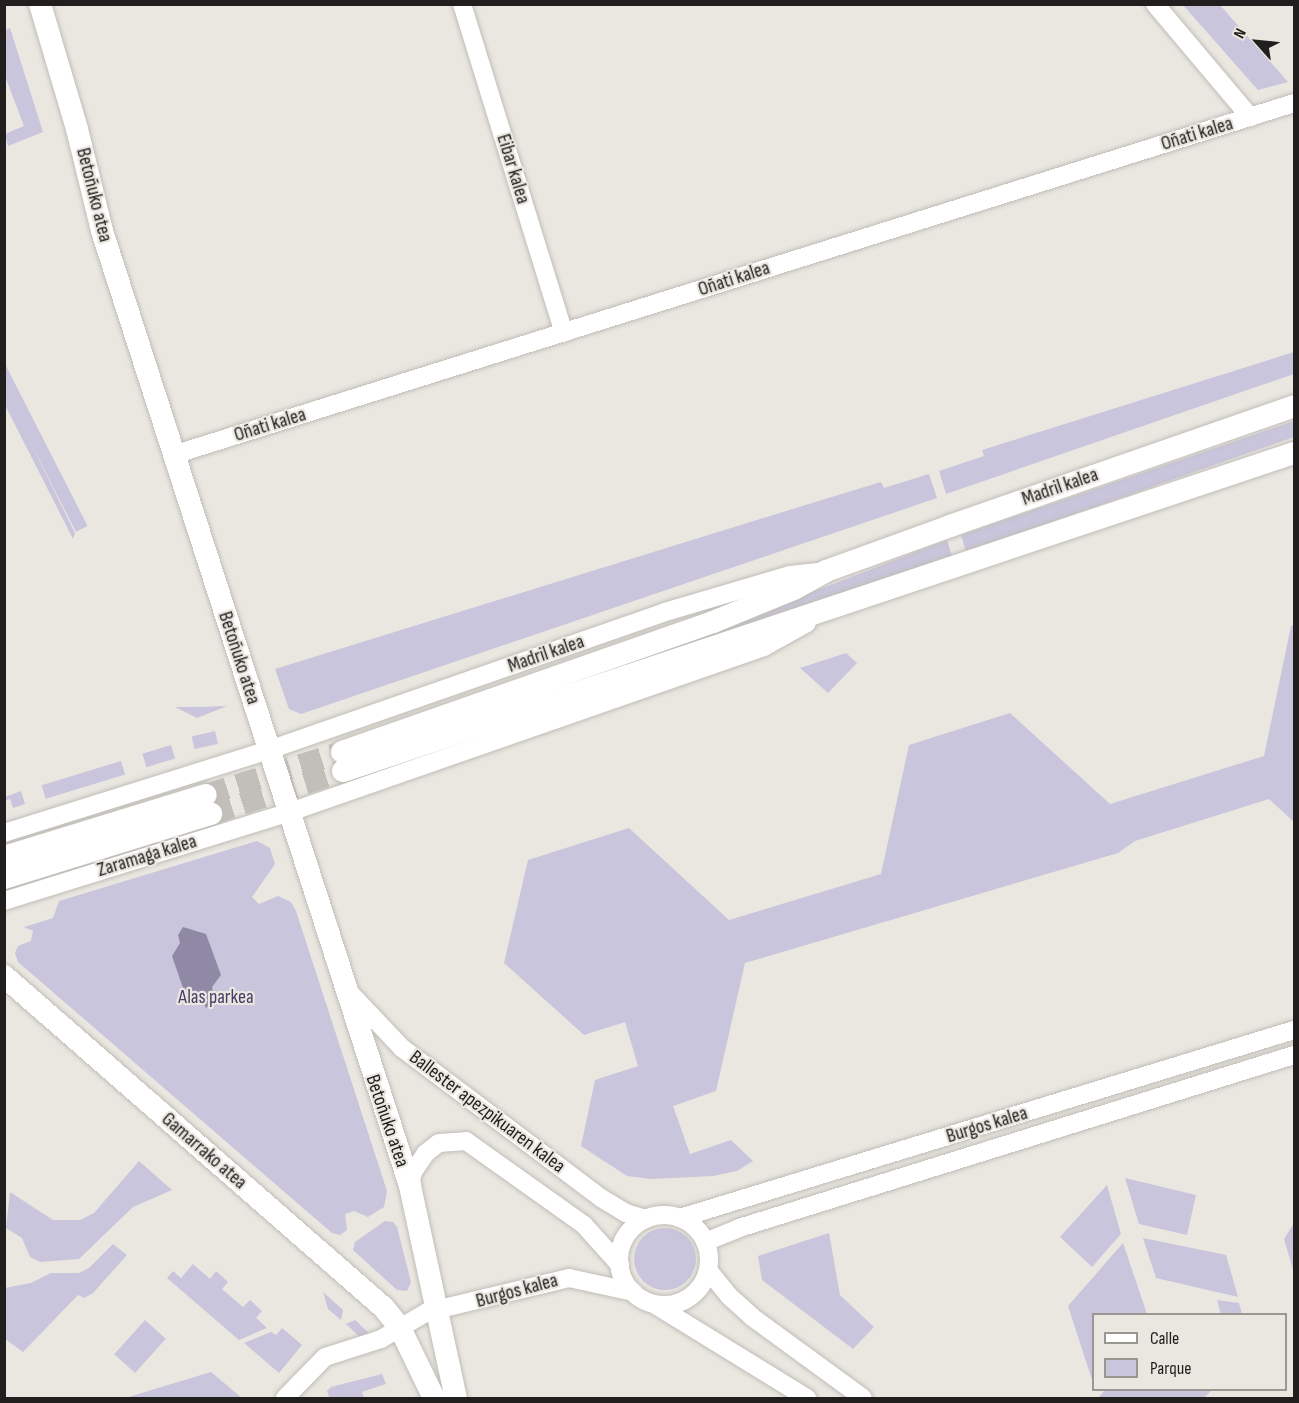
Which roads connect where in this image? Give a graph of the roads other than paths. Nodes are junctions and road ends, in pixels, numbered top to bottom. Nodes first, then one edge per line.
1 (40, 4) edge
2 (462, 4) edge
3 (1155, 4) edge
4 (1294, 103) edge
5 (1250, 117) junction
6 (564, 333) junction
7 (1294, 406) edge
8 (1294, 453) edge
9 (173, 455) junction
10 (826, 571) junction
11 (831, 610) junction
12 (269, 750) junction
13 (290, 812) junction
14 (4, 833) edge
15 (4, 857) edge
16 (4, 878) edge
17 (4, 901) edge
18 (4, 976) edge
19 (343, 986) junction
20 (1294, 1030) edge
21 (1294, 1055) edge
22 (410, 1186) junction
23 (680, 1218) junction
24 (646, 1219) junction
25 (705, 1242) junction
26 (620, 1265) junction
27 (708, 1270) junction
28 (633, 1292) junction
29 (654, 1304) junction
30 (436, 1312) junction
31 (400, 1328) junction
32 (285, 1398) edge
33 (434, 1398) edge
34 (456, 1398) edge
35 (807, 1398) edge
36 (863, 1398) edge

1 - 9 main road, Betoñuko atea
2 - 6 street, Eibar kalea
3 - 5 street
4 - 5 street, Oñati kalea
5 - 6 street, Oñati kalea
6 - 9 street, Oñati kalea
7 - 10 main road, Madril kalea
8 - 11 main road, Madril kalea
9 - 12 main road, Betoñuko atea
10 - 11 main road, Madril kalea
10 - 12 street, Madril kalea
11 - 13 street, Madril kalea
12 - 13 main road, Betoñuko atea
12 - 14 street
13 - 17 street, Zaramaga kalea
13 - 19 main road, Betoñuko atea
15 - 16 main road, Zaramaga kalea
18 - 31 main road, Gamarrako atea
19 - 22 main road, Betoñuko atea
19 - 24 street, Ballester apezpikuaren kalea
20 - 23 street, Burgos kalea
21 - 25 street, Burgos kalea
22 - 26 street, Ballester apezpikuaren kalea
22 - 30 main road, Betoñuko atea
23 - 24 street
23 - 25 street
24 - 26 street
25 - 27 street
26 - 28 street
27 - 29 street
27 - 36 street
28 - 29 street
28 - 30 street, Burgos kalea
29 - 35 street
30 - 31 street, Burgos kalea
30 - 34 main road, Betoñuko atea
31 - 32 street, Burgos kalea
31 - 33 main road, Gamarrako atea

